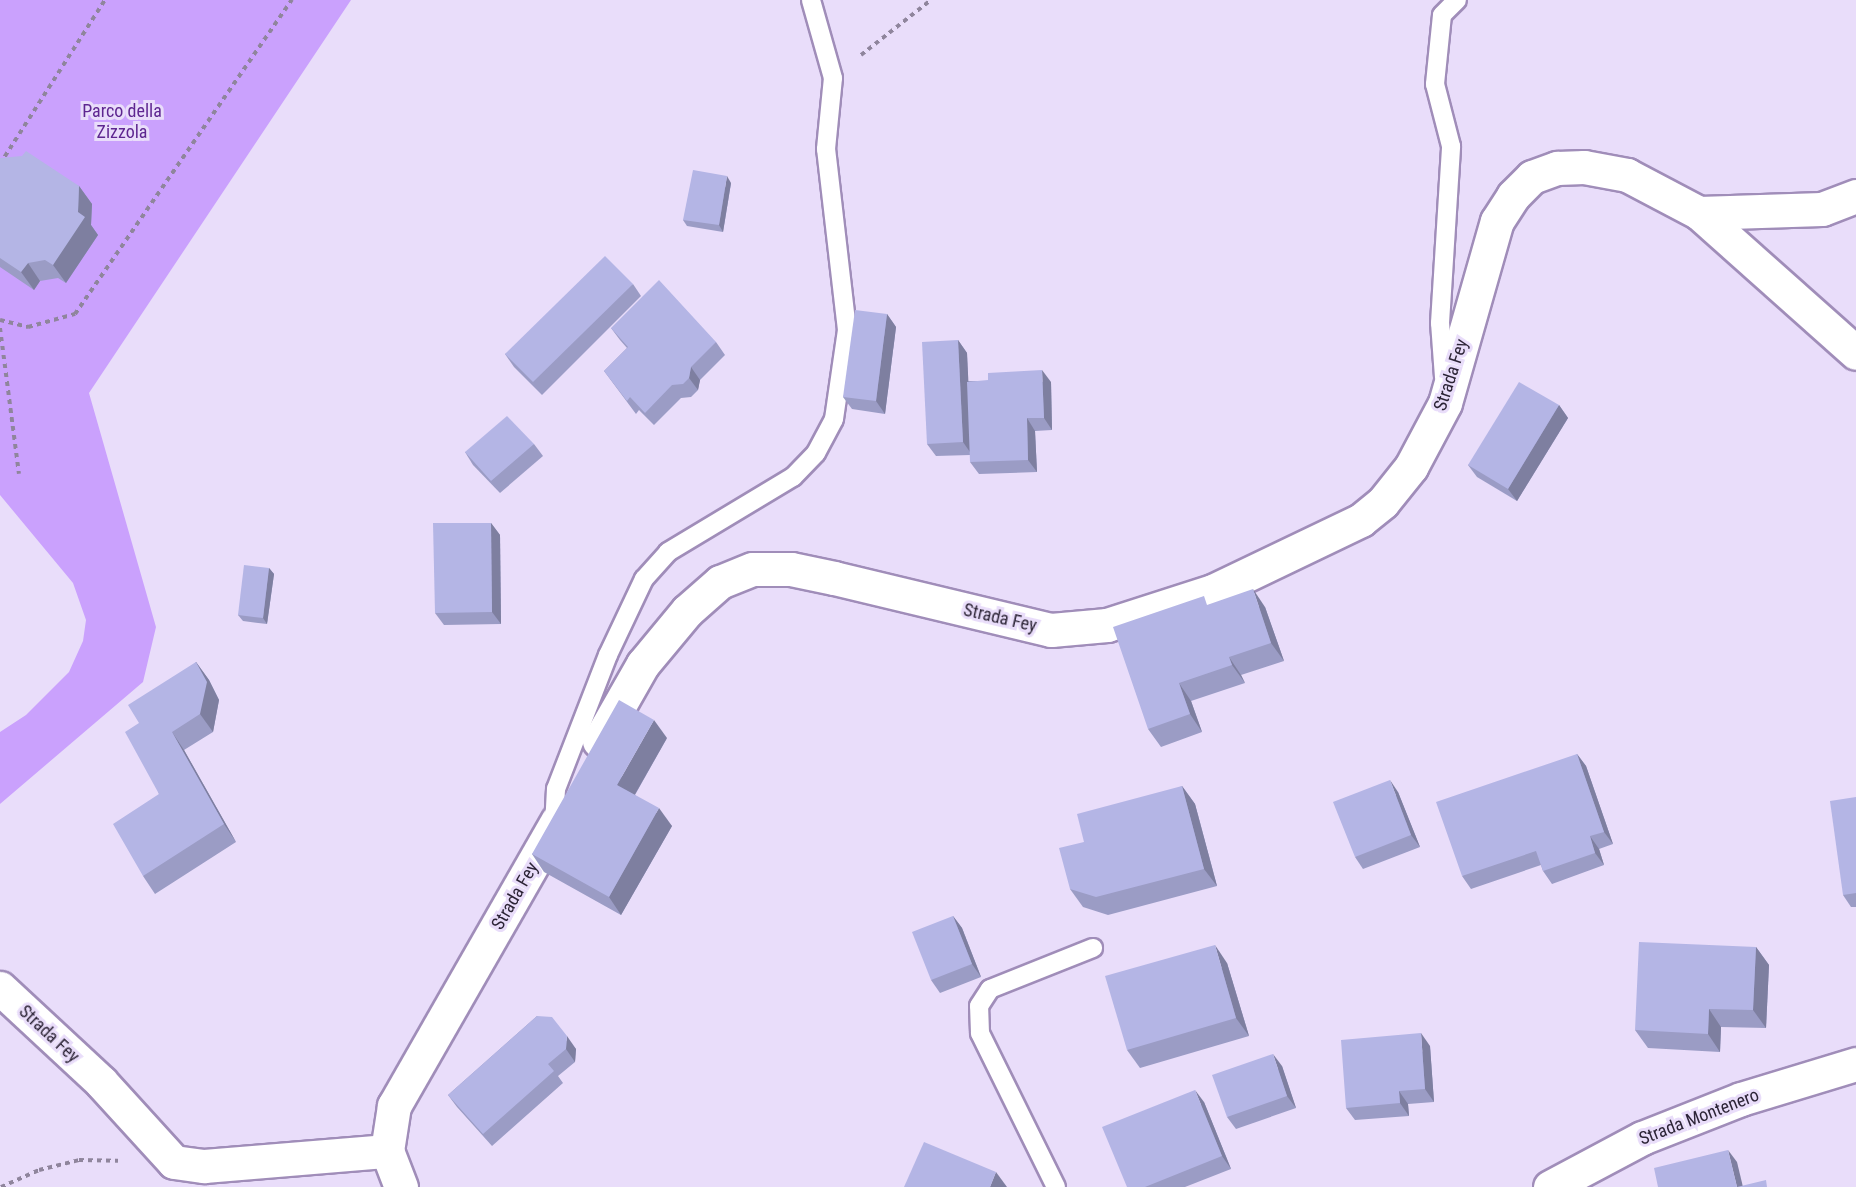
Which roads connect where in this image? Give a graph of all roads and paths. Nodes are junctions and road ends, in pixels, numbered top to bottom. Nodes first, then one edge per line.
1 (105, 0) edge
2 (292, 0) edge
3 (811, 0) edge
4 (931, 0) edge
5 (1457, 0) edge
6 (833, 78) junction
7 (0, 164) edge
8 (1856, 196) edge
9 (1699, 213) junction
10 (0, 320) edge
11 (0, 328) edge
12 (1856, 353) edge
13 (1445, 403) junction
14 (19, 474) dead end
15 (554, 827) junction
16 (1093, 948) dead end
17 (0, 988) edge
18 (1856, 1064) edge
19 (387, 1152) junction
20 (174, 1162) junction
21 (1, 1187) edge
22 (400, 1187) edge
23 (1056, 1187) edge
24 (1550, 1187) edge

1 - 7 path
2 - 10 path
3 - 6 lane
4 - 6 path
5 - 13 lane
6 - 15 lane
8 - 9 street, Strada Fey
9 - 12 street, Strada Fey
9 - 13 street, Strada Fey
11 - 14 path
13 - 15 street, Strada Fey
15 - 19 street, Strada Fey
16 - 23 lane
17 - 20 street, Strada Fey
18 - 24 street, Strada Montenero
19 - 20 street
19 - 22 street, Strada Fey
20 - 21 path

